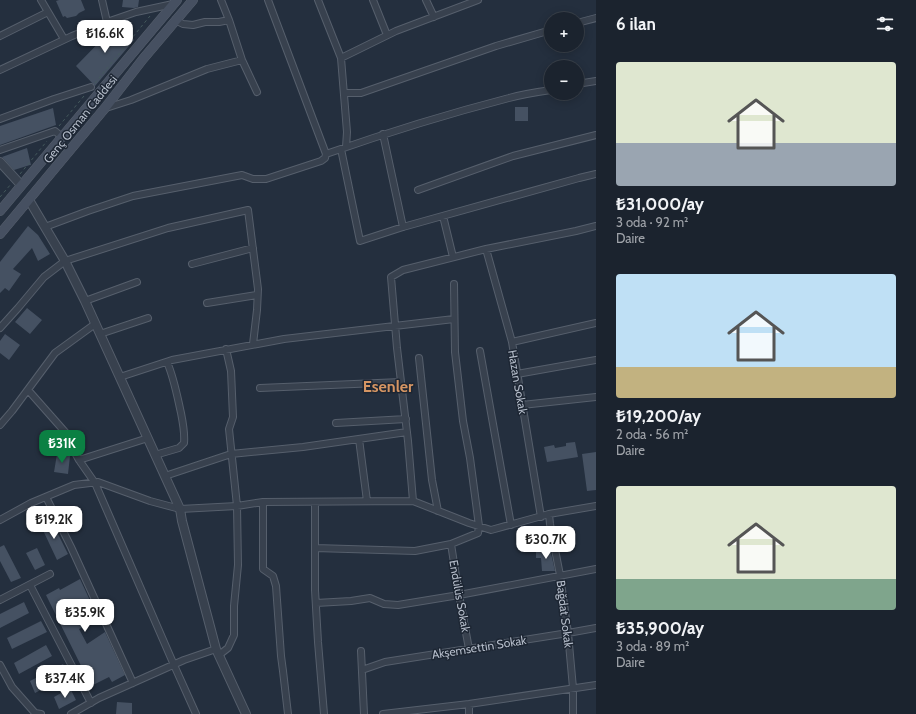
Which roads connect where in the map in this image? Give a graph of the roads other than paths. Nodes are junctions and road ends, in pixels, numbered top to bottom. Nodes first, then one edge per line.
1 (41, 0) edge
2 (102, 0) edge
3 (192, 0) edge
4 (221, 0) edge
5 (268, 0) edge
6 (318, 0) edge
7 (373, 0) edge
8 (426, 0) edge
9 (478, 0) edge
10 (176, 2) edge
11 (48, 12) junction
12 (434, 17) junction
13 (596, 18) edge
14 (175, 20) junction
15 (229, 20) junction
16 (584, 21) edge
17 (107, 22) junction
18 (544, 32) edge
19 (387, 35) junction
20 (0, 36) edge
21 (64, 39) junction
22 (341, 58) junction
23 (242, 60) junction
24 (0, 70) edge
25 (596, 81) edge
26 (584, 83) edge
27 (91, 87) road end
28 (544, 91) edge
29 (257, 92) dead end
30 (344, 93) junction
31 (105, 108) junction
32 (0, 119) edge
33 (58, 134) junction
34 (383, 134) junction
35 (596, 135) edge
36 (344, 148) junction
37 (0, 150) edge
38 (326, 154) junction
39 (0, 162) edge
40 (596, 174) edge
41 (18, 182) junction
42 (418, 190) dead end
43 (29, 200) junction
44 (0, 211) edge
45 (443, 216) junction
46 (596, 226) edge
47 (45, 227) junction
48 (403, 227) junction
49 (0, 234) edge
50 (253, 248) junction
51 (486, 249) junction
52 (453, 257) junction
53 (65, 261) junction
54 (192, 264) dead end
55 (137, 282) dead end
56 (454, 284) dead end
57 (257, 295) junction
58 (84, 301) junction
59 (207, 303) dead end
60 (148, 318) dead end
61 (454, 320) junction
62 (596, 323) edge
63 (95, 324) junction
64 (395, 326) junction
65 (0, 328) edge
66 (100, 334) junction
67 (512, 342) junction
68 (253, 344) junction
69 (226, 349) junction
70 (480, 351) dead end
71 (419, 358) dead end
72 (596, 360) edge
73 (167, 362) junction
74 (517, 374) junction
75 (120, 377) junction
76 (401, 382) junction
77 (260, 388) dead end
78 (28, 390) junction
79 (596, 396) edge
80 (522, 405) junction
81 (406, 419) junction
82 (336, 423) dead end
83 (0, 425) edge
84 (407, 432) junction
85 (148, 438) junction
86 (359, 439) junction
87 (231, 454) junction
88 (155, 455) junction
89 (79, 460) junction
90 (164, 476) junction
91 (95, 482) junction
92 (46, 497) junction
93 (367, 501) junction
94 (413, 501) junction
95 (264, 502) junction
96 (315, 502) junction
97 (237, 506) junction
98 (596, 506) edge
99 (180, 509) junction
100 (438, 511) junction
101 (549, 514) junction
102 (541, 516) junction
103 (0, 520) edge
104 (511, 525) junction
105 (480, 526) junction
106 (451, 544) junction
107 (315, 548) junction
108 (596, 569) edge
109 (50, 574) dead end
110 (560, 576) junction
111 (30, 584) junction
112 (459, 595) junction
113 (0, 600) edge
114 (316, 603) junction
115 (596, 628) edge
116 (568, 633) junction
117 (469, 649) junction
118 (217, 652) junction
119 (361, 652) dead end
120 (0, 665) edge
121 (174, 665) junction
122 (362, 670) junction
123 (133, 683) junction
124 (596, 686) edge
125 (573, 688) junction
126 (91, 703) junction
127 (469, 704) junction
128 (41, 714) edge
129 (71, 714) edge
130 (196, 714) edge
131 (246, 714) edge
132 (288, 714) edge
133 (324, 714) edge
134 (364, 714) edge
135 (384, 714) edge
136 (469, 714) edge
137 (573, 714) edge

1 - 11 street
2 - 17 street
3 - 14 main road, Genç Osman Caddesi
4 - 15 street
5 - 38 street
6 - 22 street
7 - 19 street
8 - 12 street
9 - 12 street
10 - 17 street
10 - 33 main road, Genç Osman Caddesi
11 - 20 street
11 - 21 street
12 - 19 street
13 - 16 street
14 - 15 street
14 - 31 main road, Genç Osman Caddesi
15 - 23 street
17 - 21 street
18 - 30 street
19 - 22 street
21 - 24 street
22 - 30 street
23 - 29 street
23 - 31 street
25 - 26 street
27 - 32 street
28 - 34 street
30 - 36 street
31 - 43 main road, Genç Osman Caddesi
33 - 37 street
33 - 41 main road, Genç Osman Caddesi
34 - 36 street
34 - 48 street
35 - 42 street
36 - 38 street
36 - 48 street
38 - 47 street
39 - 41 street
40 - 45 street
41 - 44 main road, Genç Osman Caddesi
43 - 47 street
43 - 49 main road, Genç Osman Caddesi
45 - 48 street
45 - 52 street
46 - 51 street
47 - 53 street
50 - 53 street
50 - 54 street
50 - 57 street
51 - 52 street
51 - 67 street, Hazan Sokak
52 - 64 street
53 - 58 street
53 - 65 street
55 - 58 street
56 - 61 street
57 - 59 street
57 - 68 street
58 - 63 street
60 - 66 street
61 - 64 street
61 - 105 street
62 - 67 street
63 - 66 street
63 - 78 street
64 - 68 street
64 - 76 street
66 - 75 street
67 - 74 street, Hazan Sokak
68 - 69 street
69 - 73 street
69 - 87 street
70 - 104 street
71 - 100 street
72 - 74 street
73 - 75 street
73 - 88 street
74 - 80 street, Hazan Sokak
75 - 85 street
76 - 77 street
76 - 81 street
78 - 83 street
78 - 89 street
79 - 80 street
80 - 102 street, Hazan Sokak
81 - 82 street
81 - 84 street
84 - 86 street
84 - 94 street
85 - 88 street
85 - 89 street
86 - 87 street
86 - 93 street
87 - 90 street
87 - 97 street
88 - 90 street
89 - 91 street
90 - 99 street
91 - 92 street
91 - 99 street
91 - 121 street
92 - 103 street
92 - 123 street
93 - 94 street
93 - 96 street
94 - 100 street
95 - 96 street
95 - 97 street
95 - 132 street
96 - 107 street
97 - 99 street
97 - 118 street
98 - 101 street
99 - 118 street
100 - 105 street
101 - 102 street
101 - 110 street, Bağdat Sokak
102 - 104 street
104 - 105 street
105 - 106 street
106 - 107 street
106 - 112 street, Endülüs Sokak
107 - 114 street
108 - 110 street
109 - 111 street
110 - 112 street
110 - 116 street, Bağdat Sokak
111 - 113 street
111 - 126 street
112 - 114 street
112 - 117 street, Endülüs Sokak
114 - 133 street
115 - 116 street, Akşemsettin Sokak
116 - 117 street, Akşemsettin Sokak
116 - 125 street, Bağdat Sokak
117 - 122 street, Akşemsettin Sokak
118 - 121 street
118 - 131 street
119 - 122 street
120 - 128 street
121 - 123 street
121 - 130 street
122 - 134 street
123 - 126 street
124 - 125 street
125 - 127 street
125 - 137 street, Bağdat Sokak
126 - 129 street
127 - 135 street
127 - 136 street

